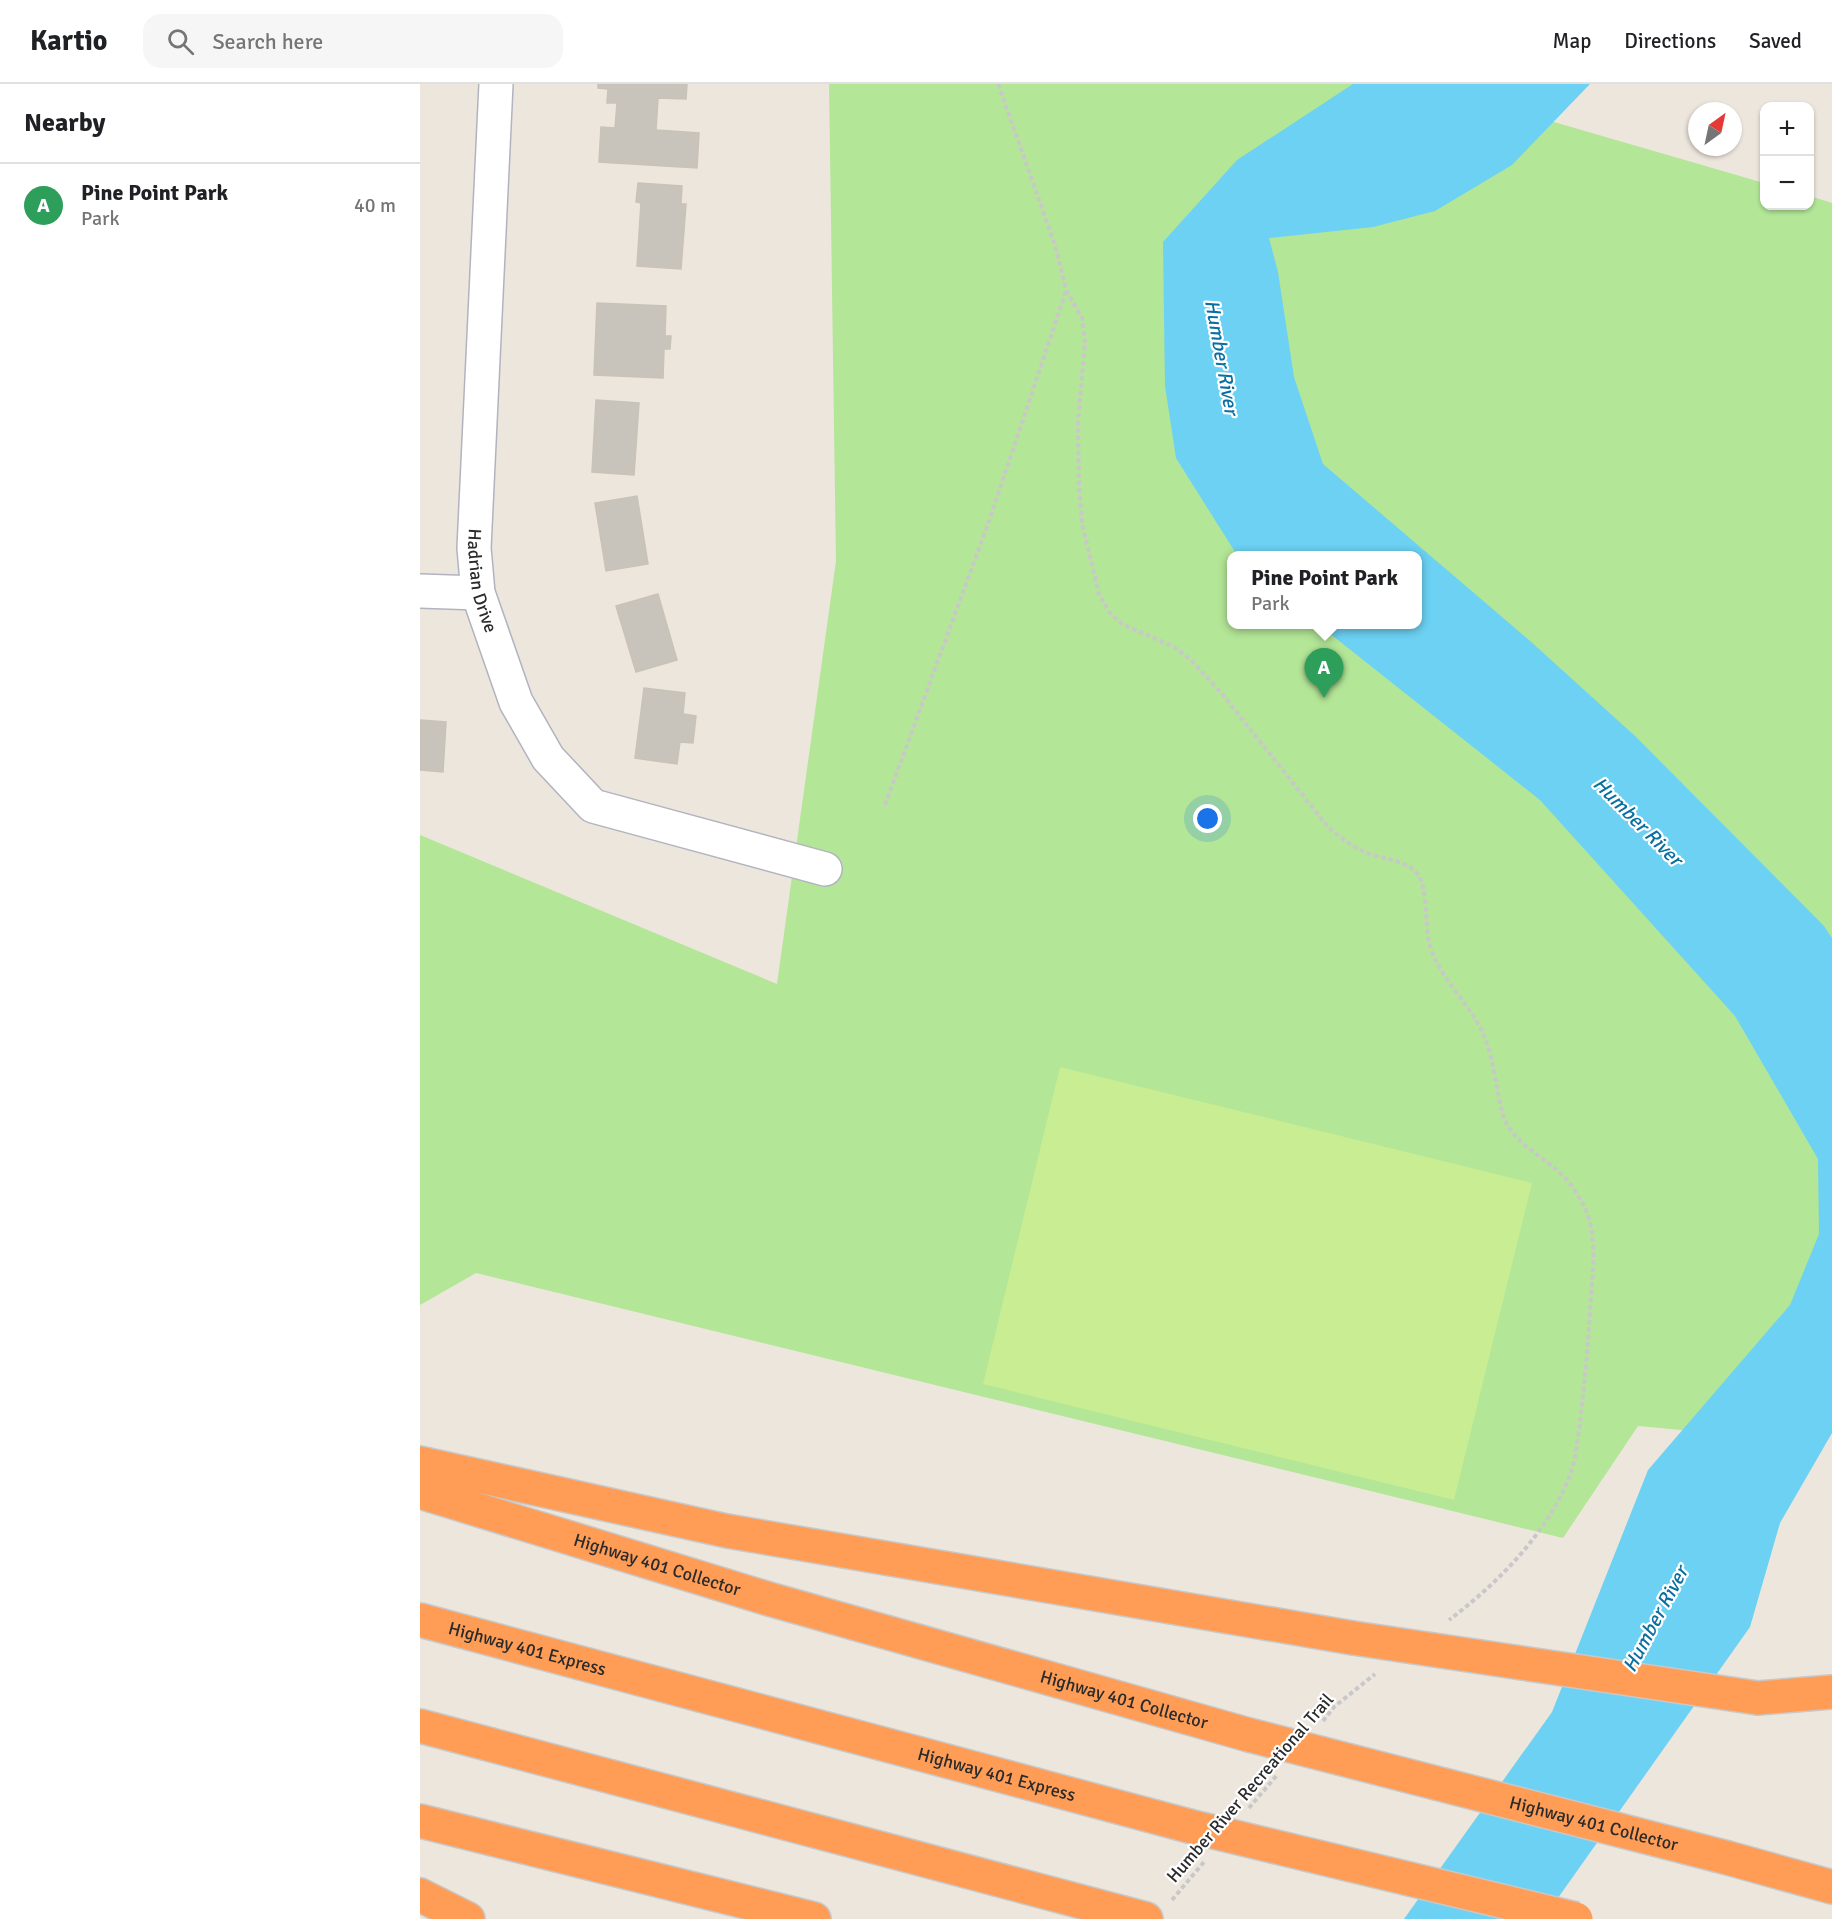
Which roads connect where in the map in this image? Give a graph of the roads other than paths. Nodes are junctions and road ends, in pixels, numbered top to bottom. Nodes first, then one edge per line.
1 (496, 84) edge
2 (420, 591) edge
3 (478, 593) junction
4 (825, 869) dead end
5 (420, 1463) edge
6 (420, 1492) edge
7 (420, 1620) edge
8 (1832, 1692) edge
9 (420, 1726) edge
10 (420, 1821) edge
11 (1832, 1887) edge
12 (420, 1894) edge
13 (1145, 1911) edge
14 (468, 1919) edge
15 (814, 1919) edge
16 (1576, 1919) edge

1 - 3 street, Hadrian Drive
2 - 3 street
3 - 4 street, Hadrian Drive
5 - 8 highway, bridge
6 - 11 highway, Highway 401 Collector, bridge
7 - 16 highway, Highway 401 Express, bridge
9 - 13 highway
10 - 15 highway
12 - 14 highway

